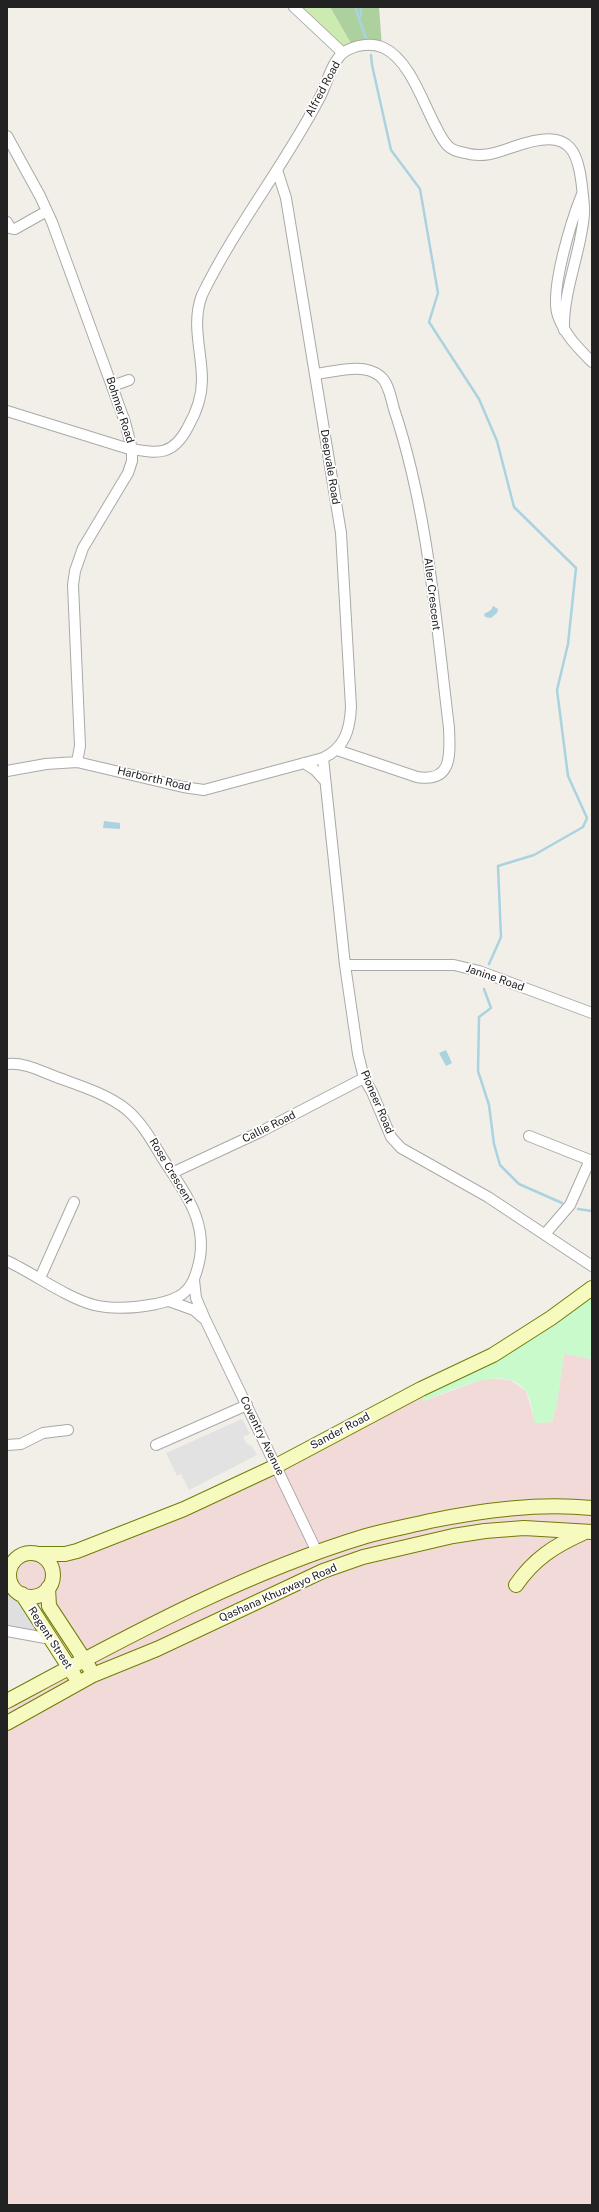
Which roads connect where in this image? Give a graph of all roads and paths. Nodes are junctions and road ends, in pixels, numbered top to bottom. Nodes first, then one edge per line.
1 (294, 7) edge
2 (343, 53) junction
3 (7, 136) edge
4 (277, 170) junction
5 (582, 192) junction
6 (47, 211) junction
7 (7, 222) edge
8 (564, 330) junction
9 (592, 362) edge
10 (315, 374) junction
11 (129, 380) dead end
12 (112, 386) junction
13 (7, 411) edge
14 (132, 449) junction
15 (337, 750) junction
16 (323, 758) junction
17 (77, 762) junction
18 (304, 763) junction
19 (7, 771) edge
20 (325, 781) junction
21 (345, 965) junction
22 (592, 1012) edge
23 (7, 1064) edge
24 (364, 1078) junction
25 (529, 1136) dead end
26 (591, 1160) edge
27 (172, 1173) junction
28 (74, 1202) dead end
29 (545, 1234) junction
30 (7, 1261) edge
31 (592, 1266) edge
32 (40, 1278) junction
33 (194, 1280) junction
34 (592, 1288) edge
35 (169, 1301) junction
36 (205, 1319) junction
37 (247, 1405) junction
38 (68, 1430) dead end
39 (7, 1445) edge
40 (156, 1445) dead end
41 (276, 1466) junction
42 (592, 1508) edge
43 (589, 1532) edge
44 (76, 1551) junction
45 (317, 1552) junction
46 (37, 1554) junction
47 (10, 1563) edge
48 (51, 1582) junction
49 (516, 1585) dead end
50 (22, 1594) junction
51 (7, 1631) edge
52 (51, 1639) junction
53 (85, 1660) junction
54 (69, 1668) junction
55 (93, 1674) junction
56 (78, 1682) junction
57 (7, 1701) edge
58 (7, 1723) edge

1 - 2 street
2 - 4 street, Alfred Road
2 - 5 street, Alfred Road
3 - 6 street, Bohmer Road
4 - 10 street, Deepvale Road
4 - 14 street, Alfred Road
5 - 8 street, Alfred Road
5 - 8 street
6 - 7 street
6 - 12 street, Bohmer Road
8 - 9 street
10 - 15 street, Deepvale Road
10 - 15 street, Aller Crescent
11 - 12 street
12 - 14 street, Bohmer Road
13 - 14 street
14 - 17 street, Bohmer Road
15 - 16 street, Deepvale Road
16 - 18 street, Harborth Road
16 - 20 street, Pioneer Road
17 - 18 street, Harborth Road
17 - 19 street, Harborth Road
18 - 20 street
20 - 21 street, Pioneer Road
21 - 22 street, Janine Road
21 - 24 street, Pioneer Road
23 - 27 street, Rose Crescent
24 - 27 street, Callie Road
24 - 29 street, Pioneer Road
25 - 26 street
26 - 29 street
27 - 33 street, Rose Crescent
28 - 32 street
29 - 31 street, Pioneer Road
30 - 32 street, Rose Crescent
32 - 35 street, Rose Crescent
33 - 35 street, Rose Crescent
33 - 36 street, Coventry Avenue
34 - 41 main road, Sander Road
35 - 36 street
36 - 37 street, Coventry Avenue
37 - 40 street
37 - 41 street, Coventry Avenue
38 - 39 street
41 - 44 main road, Sander Road
41 - 45 street, Coventry Avenue
42 - 45 main road, Qashana Khuzwayo Road
43 - 49 main road
43 - 55 main road, Qashana Khuzwayo Road
44 - 46 main road, Sander Road
44 - 48 main road, Sander Road
45 - 53 main road, Qashana Khuzwayo Road
46 - 47 main road
46 - 48 main road
47 - 50 main road
48 - 50 main road
48 - 53 main road, Regent Street
50 - 52 main road, Regent Street
51 - 52 street
52 - 54 main road, Regent Street
53 - 54 main road, Qashana Khuzwayo Road
53 - 55 main road, Regent Street
54 - 56 main road, Regent Street
54 - 57 main road, Qashana Khuzwayo Road
55 - 56 main road, Qashana Khuzwayo Road
56 - 58 main road, Qashana Khuzwayo Road

